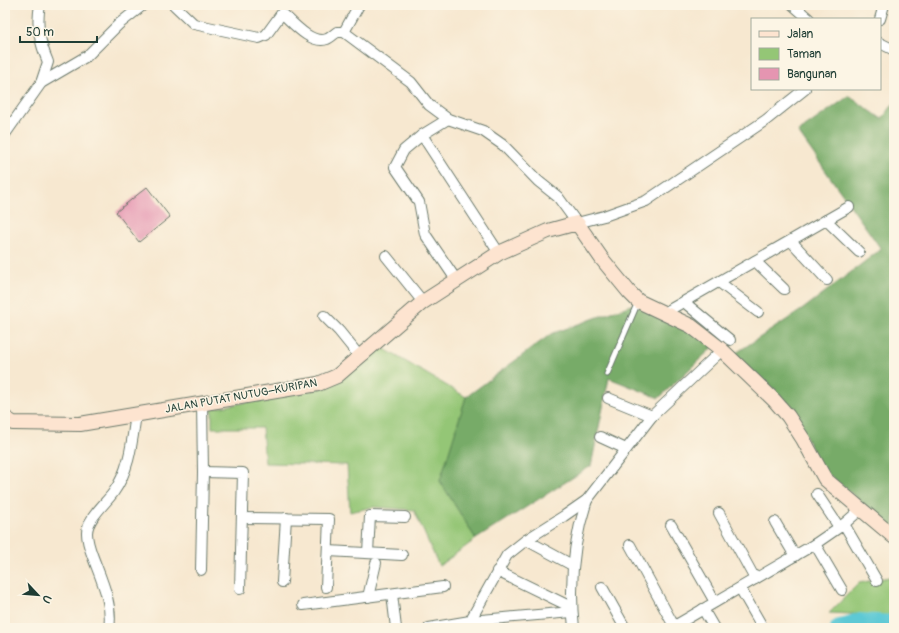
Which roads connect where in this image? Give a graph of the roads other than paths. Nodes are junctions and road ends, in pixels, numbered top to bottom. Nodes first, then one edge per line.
1 (40, 5) edge
2 (143, 5) edge
3 (174, 5) edge
4 (359, 5) edge
5 (793, 5) edge
6 (884, 5) edge
7 (284, 9) edge
8 (808, 18) edge
9 (880, 18) edge
10 (344, 32) junction
11 (881, 44) edge
12 (894, 50) edge
13 (41, 83) junction
14 (805, 90) edge
15 (448, 119) junction
16 (5, 134) edge
17 (422, 135) junction
18 (849, 207) dead end
19 (826, 220) junction
20 (578, 223) junction
21 (791, 241) junction
22 (859, 252) dead end
23 (499, 253) junction
24 (386, 256) dead end
25 (755, 261) junction
26 (827, 280) dead end
27 (457, 281) junction
28 (720, 282) junction
29 (784, 289) dead end
30 (638, 301) junction
31 (423, 302) junction
32 (684, 302) junction
33 (758, 312) dead end
34 (664, 313) junction
35 (324, 316) dead end
36 (726, 345) junction
37 (360, 356) junction
38 (607, 374) dead end
39 (608, 398) dead end
40 (202, 403) junction
41 (136, 414) junction
42 (652, 416) junction
43 (5, 418) edge
44 (600, 437) dead end
45 (626, 449) junction
46 (203, 472) junction
47 (818, 494) dead end
48 (587, 500) junction
49 (861, 509) junction
50 (719, 513) dead end
51 (405, 517) dead end
52 (242, 518) junction
53 (286, 518) junction
54 (775, 522) dead end
55 (671, 525) dead end
56 (842, 526) junction
57 (894, 537) edge
58 (526, 540) junction
59 (815, 544) junction
60 (630, 545) dead end
61 (328, 552) junction
62 (368, 553) junction
63 (402, 555) dead end
64 (795, 556) junction
65 (376, 563) dead end
66 (572, 565) junction
67 (200, 570) dead end
68 (497, 571) junction
69 (755, 578) junction
70 (877, 580) dead end
71 (282, 582) dead end
72 (326, 587) dead end
73 (442, 587) dead end
74 (602, 587) dead end
75 (240, 588) dead end
76 (740, 588) junction
77 (842, 590) dead end
78 (392, 594) junction
79 (368, 597) junction
80 (715, 602) junction
81 (303, 605) dead end
82 (572, 609) junction
83 (703, 609) junction
84 (470, 622) junction
85 (672, 627) edge
86 (109, 628) edge
87 (396, 628) edge
88 (429, 628) edge
89 (574, 628) edge
90 (625, 628) edge
91 (714, 628) edge
92 (763, 628) edge

1 - 13 street
2 - 13 street
3 - 7 street
4 - 10 street
5 - 8 street
6 - 9 street
7 - 10 street
10 - 15 street
11 - 12 street
13 - 16 street
14 - 20 street
15 - 17 street
15 - 20 street
17 - 23 street
17 - 27 street
18 - 19 street
19 - 21 street
19 - 22 street
20 - 23 street, JALAN PUTAT NUTUG–KURIPAN
20 - 30 street
21 - 25 street
21 - 26 street
23 - 27 street, JALAN PUTAT NUTUG–KURIPAN
24 - 31 street
25 - 28 street
25 - 29 street
27 - 31 street, JALAN PUTAT NUTUG–KURIPAN
28 - 32 street
28 - 33 street
30 - 34 street
30 - 38 lane
31 - 37 street, JALAN PUTAT NUTUG–KURIPAN
32 - 34 street
32 - 36 street
34 - 36 street
35 - 37 street
36 - 42 street
36 - 49 street
37 - 40 street, JALAN PUTAT NUTUG–KURIPAN
39 - 42 street
40 - 41 street, JALAN PUTAT NUTUG–KURIPAN
40 - 46 street
41 - 43 street, JALAN PUTAT NUTUG–KURIPAN
41 - 86 street
42 - 45 street
44 - 45 street
45 - 48 street
46 - 52 street
46 - 67 street
47 - 56 street
48 - 58 street
48 - 66 street
49 - 56 street
49 - 57 street
50 - 69 street
51 - 62 street
52 - 53 street
52 - 75 street
53 - 61 street
53 - 71 street
54 - 64 street
55 - 80 street
56 - 59 street
56 - 70 street
58 - 66 street
58 - 68 street
59 - 64 street
59 - 77 street
60 - 85 street
61 - 62 street
61 - 72 street
62 - 63 street
64 - 69 street
65 - 79 street
66 - 82 street
68 - 82 street
68 - 84 street
69 - 76 street
73 - 78 street
74 - 90 street
76 - 80 street
76 - 92 street
78 - 79 street
78 - 87 street
79 - 81 street
80 - 83 street
82 - 84 street
82 - 89 street
83 - 85 street
83 - 91 street
84 - 88 street

